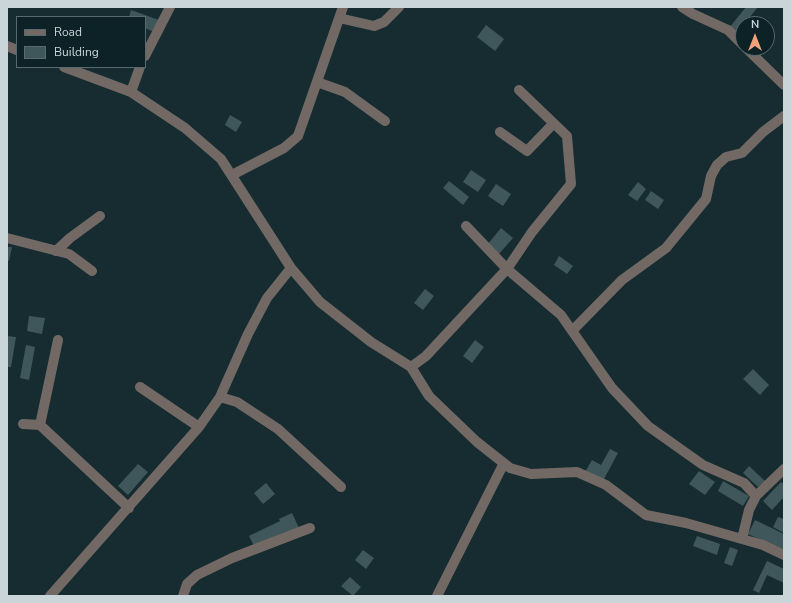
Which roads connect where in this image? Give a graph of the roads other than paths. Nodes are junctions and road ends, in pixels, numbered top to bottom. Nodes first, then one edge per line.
1 (170, 7) edge
2 (343, 7) edge
3 (399, 7) edge
4 (682, 7) edge
5 (339, 18) junction
6 (735, 37) edge
7 (146, 54) edge
8 (754, 56) edge
9 (67, 68) edge
10 (140, 68) edge
11 (317, 82) junction
12 (784, 85) edge
13 (519, 90) dead end
14 (131, 92) junction
15 (784, 116) edge
16 (385, 121) dead end
17 (553, 124) junction
18 (500, 132) dead end
19 (232, 175) junction
20 (100, 216) dead end
21 (466, 226) dead end
22 (7, 238) edge
23 (56, 250) junction
24 (291, 268) junction
25 (507, 269) junction
26 (92, 271) dead end
27 (572, 331) junction
28 (58, 340) dead end
29 (411, 367) junction
30 (140, 387) dead end
31 (220, 398) junction
32 (23, 424) dead end
33 (40, 425) junction
34 (199, 427) junction
35 (504, 463) junction
36 (784, 469) edge
37 (342, 487) dead end
38 (756, 496) junction
39 (129, 508) junction
40 (310, 528) dead end
41 (742, 539) junction
42 (784, 555) edge
43 (50, 596) edge
44 (183, 596) edge
45 (437, 596) edge

1 - 7 street
2 - 5 street
3 - 5 street
4 - 6 street
5 - 11 street
8 - 12 street
9 - 14 street
10 - 14 street
11 - 16 street
11 - 19 street
13 - 17 street
14 - 19 street
15 - 27 street
17 - 18 street
17 - 25 street
19 - 24 street
20 - 23 street
21 - 25 street
22 - 23 street
23 - 26 street
24 - 29 street
24 - 31 street
25 - 27 street
25 - 29 street
27 - 38 street
28 - 33 street
29 - 35 street
30 - 34 street
31 - 34 street
31 - 37 street
32 - 33 street
33 - 39 street
34 - 39 street
35 - 41 street
35 - 45 street
36 - 38 street
38 - 41 street
39 - 43 street
40 - 44 street
41 - 42 street

